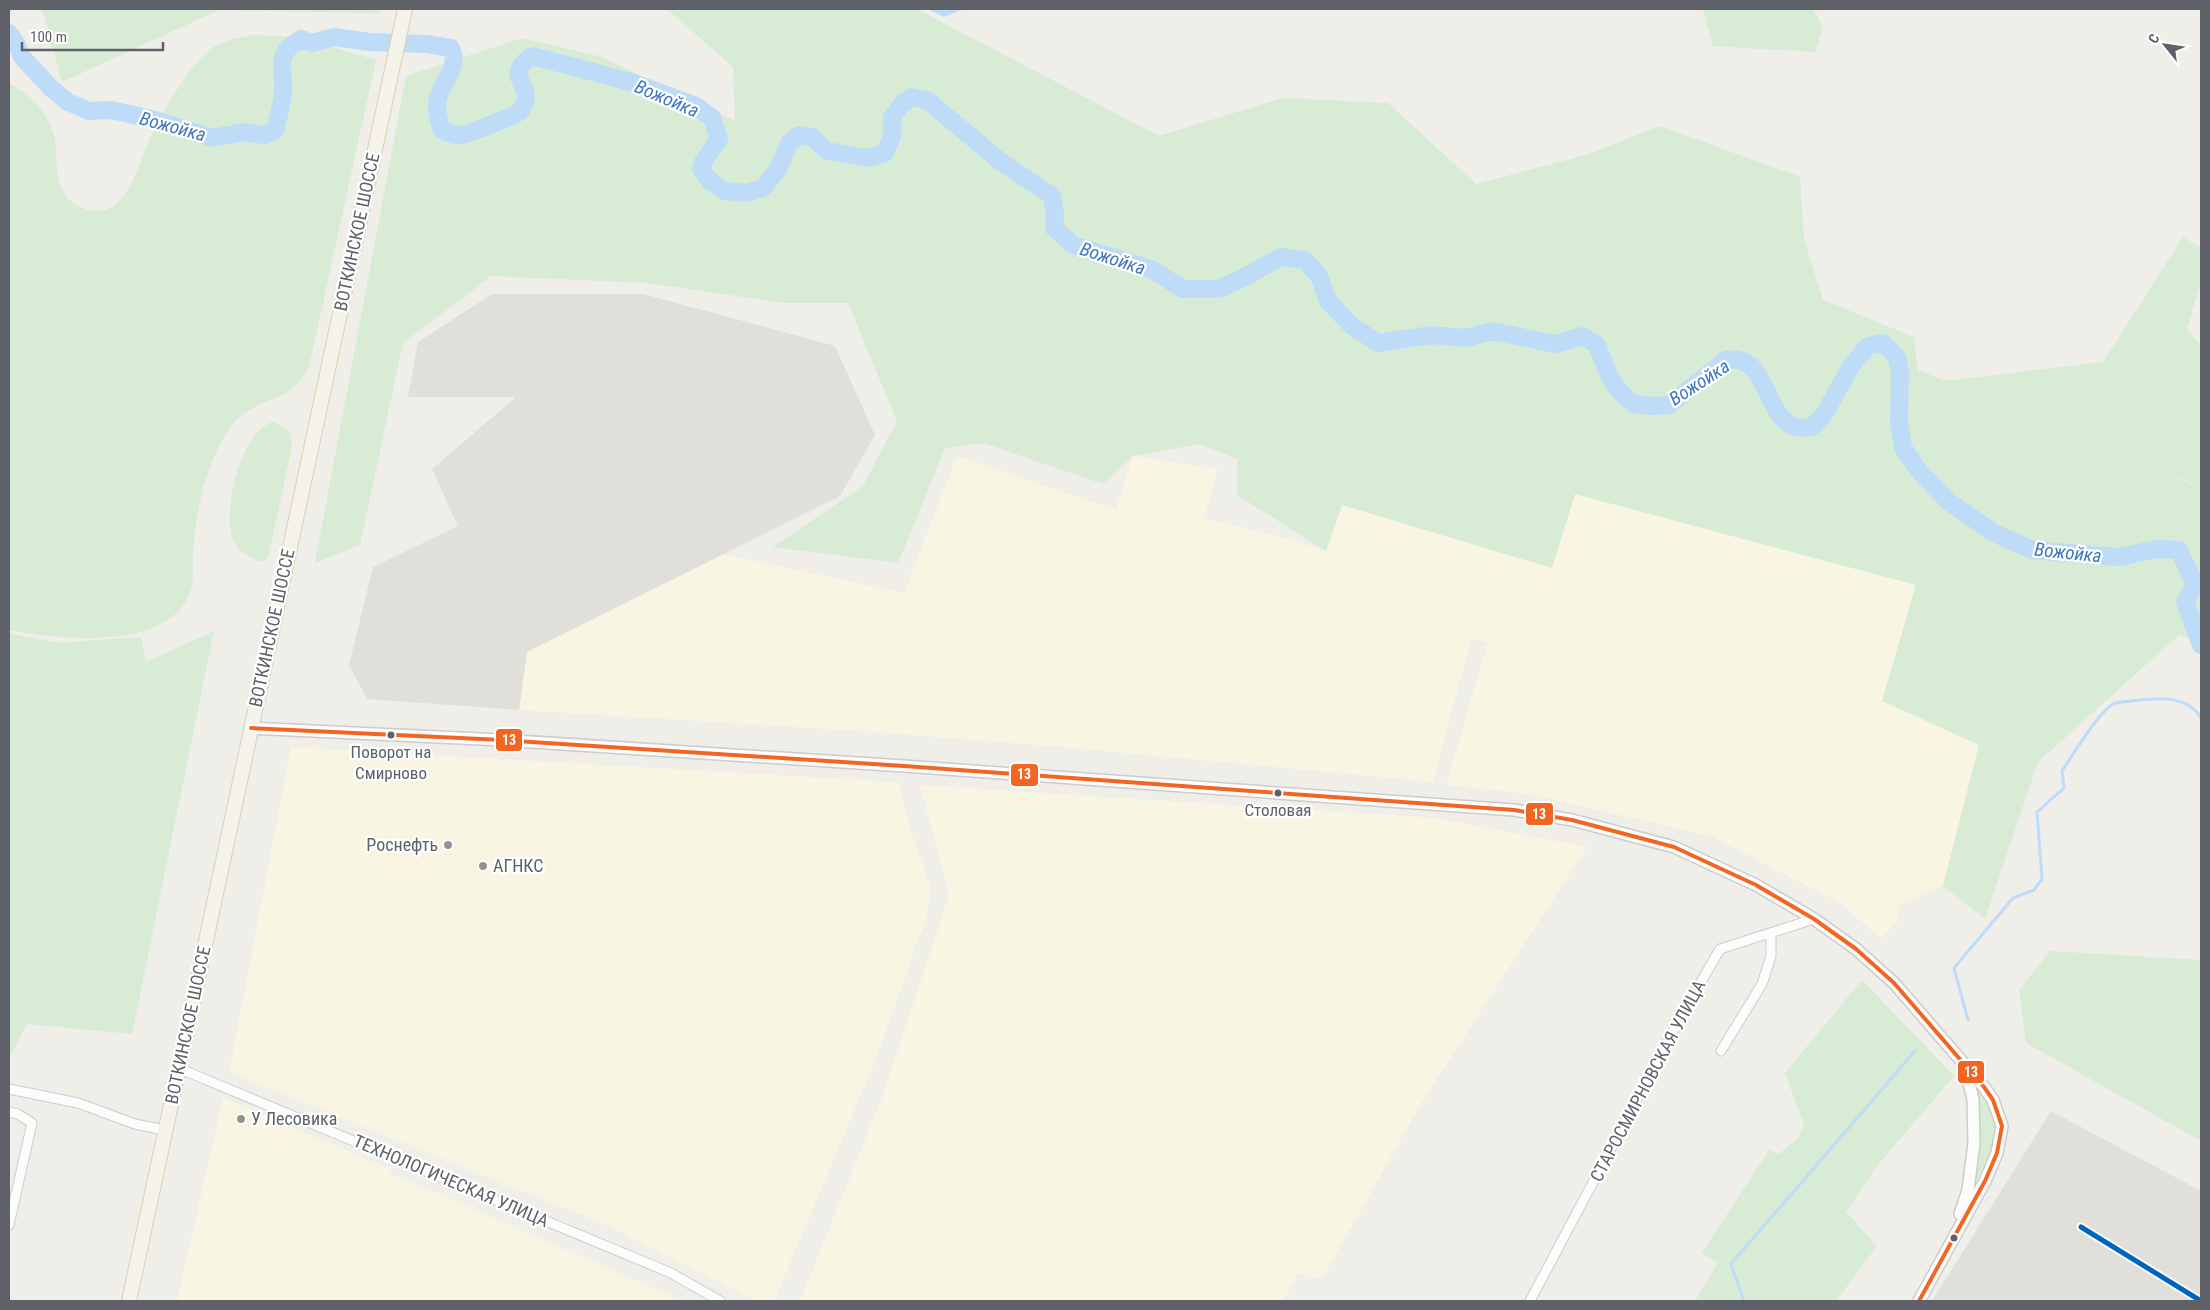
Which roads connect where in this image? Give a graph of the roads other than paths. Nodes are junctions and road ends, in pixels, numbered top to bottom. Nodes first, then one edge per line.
1 (405, 9) edge
2 (251, 728) junction
3 (1814, 919) junction
4 (1771, 934) junction
5 (1721, 1051) dead end
6 (1965, 1067) junction
7 (178, 1068) junction
8 (9, 1089) edge
9 (9, 1112) edge
10 (165, 1130) junction
11 (9, 1225) edge
12 (1953, 1237) junction
13 (129, 1301) edge
14 (720, 1301) edge
15 (1530, 1301) edge
16 (1919, 1301) edge

1 - 2 main road, ВОТКИНСКОЕ ШОССЕ
2 - 3 street
2 - 7 main road, ВОТКИНСКОЕ ШОССЕ
3 - 4 street, СТАРОСМИРНОВСКАЯ УЛИЦА
3 - 6 street
4 - 5 street
4 - 15 street, СТАРОСМИРНОВСКАЯ УЛИЦА
6 - 12 street
6 - 12 street
7 - 10 main road, ВОТКИНСКОЕ ШОССЕ
7 - 14 street, ТЕХНОЛОГИЧЕСКАЯ УЛИЦА
8 - 10 street
9 - 11 street
10 - 13 main road, ВОТКИНСКОЕ ШОССЕ
12 - 16 street

